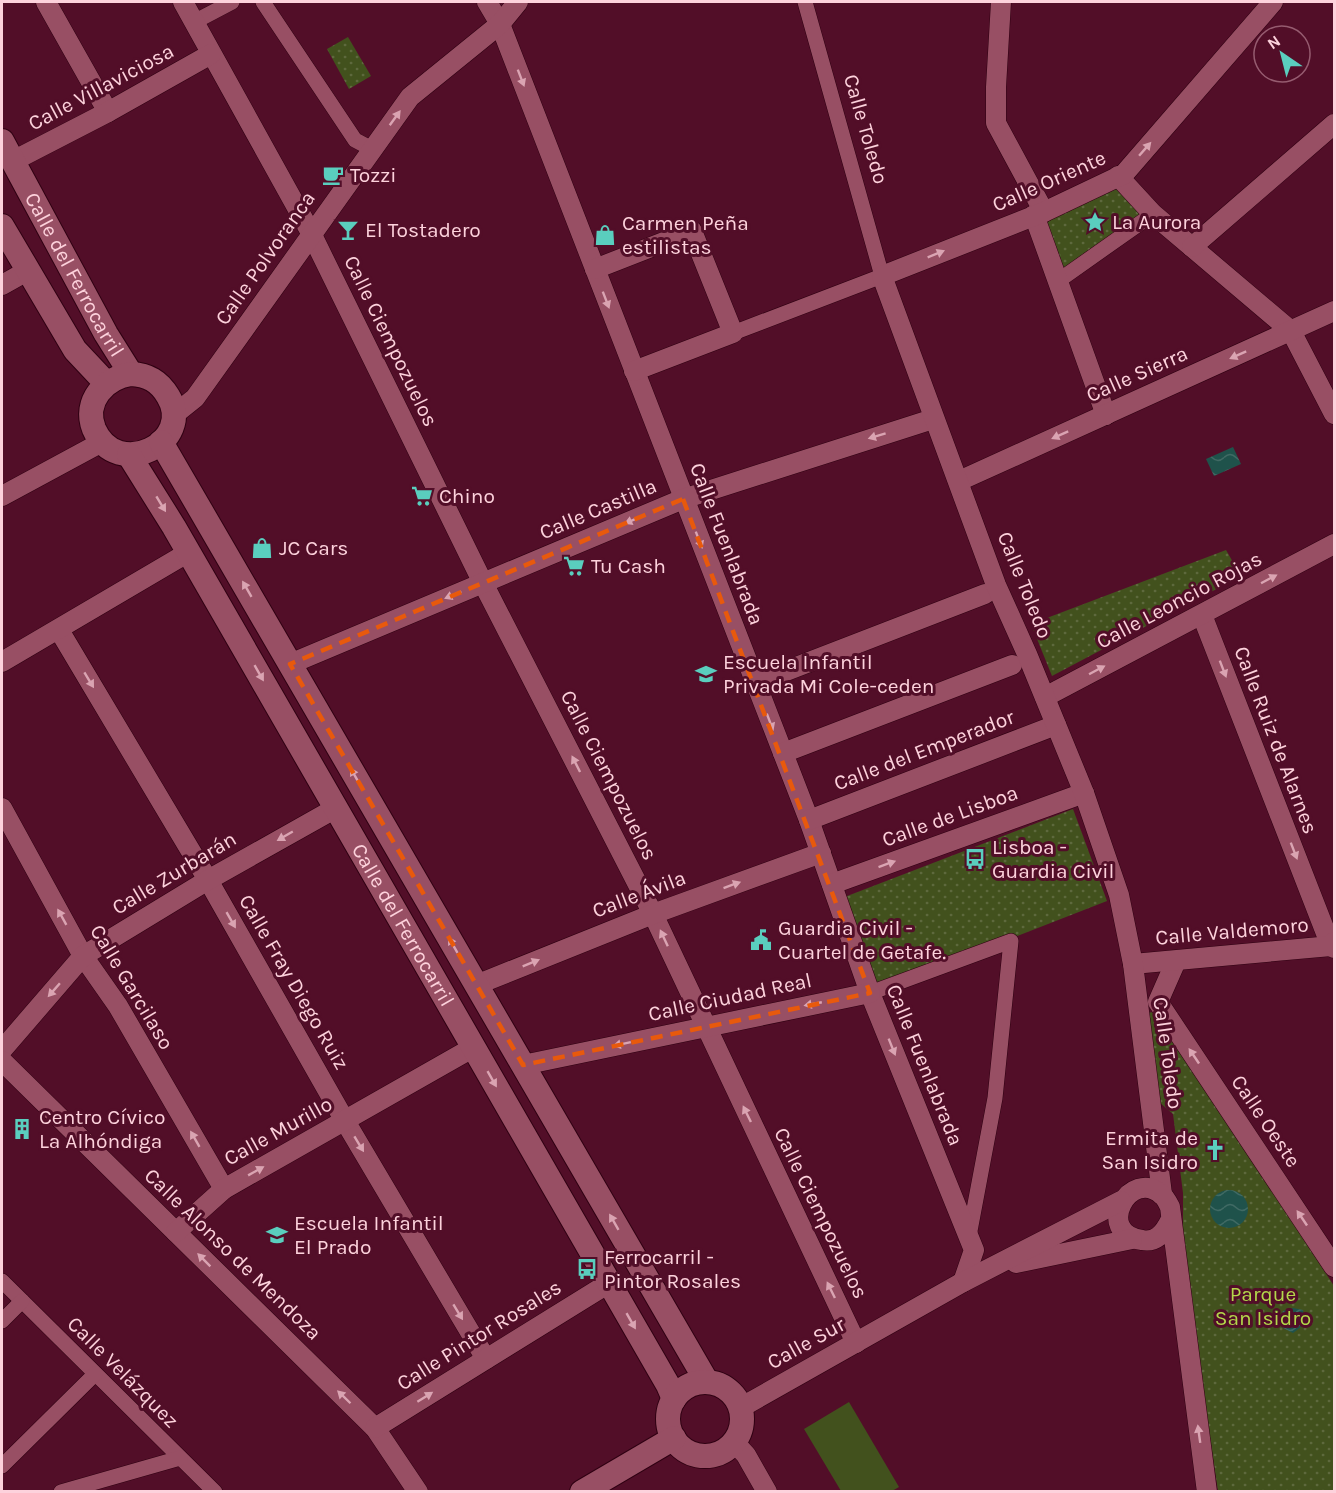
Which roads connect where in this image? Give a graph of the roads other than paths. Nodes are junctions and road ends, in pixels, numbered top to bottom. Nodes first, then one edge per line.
1 (46, 2) edge
2 (183, 2) edge
3 (232, 2) edge
4 (263, 2) edge
5 (487, 2) edge
6 (518, 2) edge
7 (805, 2) edge
8 (1000, 2) edge
9 (1273, 2) edge
10 (194, 22) junction
11 (500, 24) junction
12 (211, 54) junction
13 (108, 112) junction
14 (1335, 124) edge
15 (372, 149) junction
16 (7, 151) edge
17 (1118, 176) junction
18 (1039, 213) junction
19 (1153, 214) junction
20 (2, 226) edge
21 (311, 233) junction
22 (1192, 247) junction
23 (595, 269) junction
24 (27, 271) junction
25 (882, 276) junction
26 (1058, 281) junction
27 (2, 285) edge
28 (1335, 311) edge
29 (1291, 331) junction
30 (733, 333) junction
31 (634, 371) junction
32 (131, 374) junction
33 (106, 382) junction
34 (176, 414) junction
35 (1335, 414) edge
36 (1106, 415) junction
37 (933, 418) junction
38 (102, 442) junction
39 (161, 442) junction
40 (129, 455) junction
41 (959, 481) junction
42 (2, 496) edge
43 (683, 498) junction
44 (1335, 544) edge
45 (189, 552) junction
46 (483, 583) junction
47 (985, 594) dead end
48 (1202, 615) junction
49 (58, 630) junction
50 (2, 662) edge
51 (290, 664) junction
52 (1012, 665) dead end
53 (755, 683) junction
54 (1045, 697) junction
55 (1056, 725) junction
56 (783, 753) junction
57 (1084, 793) junction
58 (2, 808) edge
59 (336, 808) junction
60 (809, 820) junction
61 (821, 853) junction
62 (208, 880) junction
63 (832, 884) junction
64 (652, 914) junction
65 (1333, 945) edge
66 (84, 956) junction
67 (1176, 961) junction
68 (1133, 964) junction
69 (476, 985) junction
70 (870, 993) junction
71 (1158, 1002) junction
72 (1137, 1006) junction
73 (705, 1026) junction
74 (474, 1047) junction
75 (2, 1050) edge
76 (2, 1061) edge
77 (523, 1065) junction
78 (345, 1121) junction
79 (224, 1189) junction
80 (1162, 1194) junction
81 (1121, 1201) junction
82 (1170, 1221) junction
83 (176, 1232) junction
84 (969, 1236) junction
85 (1132, 1239) junction
86 (1331, 1254) edge
87 (990, 1269) junction
88 (2, 1281) edge
89 (963, 1282) junction
90 (609, 1283) junction
91 (22, 1301) junction
92 (2, 1321) edge
93 (856, 1343) junction
94 (486, 1359) junction
95 (95, 1374) junction
96 (707, 1382) junction
97 (674, 1399) junction
98 (740, 1408) junction
99 (375, 1428) junction
100 (674, 1438) junction
101 (734, 1442) junction
102 (180, 1458) junction
103 (2, 1464) edge
104 (61, 1491) edge
105 (214, 1491) edge
106 (418, 1491) edge
107 (582, 1491) edge
108 (767, 1491) edge
109 (1207, 1491) edge

1 - 13 street
2 - 10 street, Calle Ciempozuelos
3 - 10 street
4 - 15 street
5 - 11 street, Calle Fuenlabrada
6 - 11 street, Calle Polvoranca
7 - 25 street, Calle Toledo
8 - 18 street
17 -> 9 street, Calle Oriente
10 - 12 street, Calle Ciempozuelos
15 -> 11 street, Calle Polvoranca
11 -> 23 street, Calle Fuenlabrada
12 - 13 street, Calle Villaviciosa
12 - 21 street, Calle Ciempozuelos
13 - 16 street, Calle Villaviciosa
14 - 22 street
15 - 21 street, Calle Polvoranca
16 - 32 street, Calle del Ferrocarril
17 - 18 street, Calle Oriente
17 - 19 street
25 -> 18 street, Calle Oriente
18 - 26 street
19 - 22 street
19 - 26 street
20 - 24 street, Calle del Ferrocarril
21 - 34 street, Calle Polvoranca
21 - 46 street, Calle Ciempozuelos
22 - 29 street
23 - 30 street
23 -> 31 street, Calle Fuenlabrada
24 - 27 street
24 - 33 street, Calle del Ferrocarril
25 - 30 street
25 - 37 street, Calle Toledo
26 - 36 street
28 - 29 street, Calle Sierra
29 - 35 street
29 -> 36 street, Calle Sierra
30 - 31 street
31 - 43 street, Calle Fuenlabrada
32 - 33 street
32 - 34 street
33 - 38 street
34 - 39 street
36 -> 41 street, Calle Sierra
37 - 41 street, Calle Toledo
37 -> 43 street, Calle Castilla
38 - 40 street
38 - 42 street
39 - 40 street
51 -> 39 street, Calle del Ferrocarril
40 -> 45 street, Calle del Ferrocarril
41 - 54 street, Calle Toledo
43 -> 46 street, Calle Castilla
43 -> 53 street, Calle Fuenlabrada
48 -> 44 street, Calle Leoncio Rojas
45 - 49 street
45 -> 59 street, Calle del Ferrocarril
46 -> 51 street, Calle Castilla
64 -> 46 street, Calle Ciempozuelos
47 - 53 street
54 -> 48 street, Calle Leoncio Rojas
48 -> 65 street, Calle Ruiz de Alarnes
49 - 50 street
49 -> 62 street, Calle Fray Diego Ruiz
69 -> 51 street, Calle del Ferrocarril
52 - 56 street
53 -> 56 street, Calle Fuenlabrada
54 - 55 street, Calle Toledo
55 - 57 street, Calle Toledo
55 - 60 street, Calle del Emperador
56 - 60 street, Calle Fuenlabrada
63 -> 57 street, Calle de Lisboa
57 - 68 street, Calle Toledo
66 -> 58 street, Calle Garcilaso
59 -> 62 street, Calle Zurbarán
59 - 74 street, Calle del Ferrocarril
60 - 61 street, Calle Fuenlabrada
61 - 63 street, Calle Fuenlabrada
64 -> 61 street, Calle Ávila
62 - 66 street, Calle Zurbarán
62 -> 78 street, Calle Fray Diego Ruiz
63 - 70 street, Calle Fuenlabrada
69 -> 64 street, Calle Ávila
73 -> 64 street, Calle Ciempozuelos
65 - 67 street, Calle Valdemoro
66 -> 75 street, Calle Zurbarán
79 -> 66 street, Calle Garcilaso
67 - 68 street, Calle Valdemoro
67 - 71 street
68 - 72 street, Calle Toledo
69 - 77 street, Calle del Ferrocarril
70 -> 73 street, Calle Ciudad Real
70 -> 84 street, Calle Fuenlabrada
70 - 84 street, Calle Ciudad Real
71 - 72 street
86 -> 71 street, Calle Oeste
72 - 80 street, Calle Toledo
73 -> 77 street, Calle Ciudad Real
93 -> 73 street, Calle Ciempozuelos
74 - 78 street, Calle Murillo
74 -> 90 street, Calle del Ferrocarril
76 - 83 street, Calle Alonso de Mendoza
96 -> 77 street, Calle del Ferrocarril
79 -> 78 street, Calle Murillo
78 -> 94 street, Calle Fray Diego Ruiz
79 - 83 street, Calle Murillo
80 - 81 street
80 - 82 street
81 - 85 street
81 - 87 street, Calle Sur
82 - 85 street
109 -> 82 street
99 -> 83 street, Calle Alonso de Mendoza
84 - 89 street, Calle Fuenlabrada
85 - 87 street, Calle Sur
87 - 89 street, Calle Sur
88 - 91 street, Calle Velázquez
89 - 93 street, Calle Sur
90 - 94 street, Calle Pintor Rosales
90 -> 97 street, Calle del Ferrocarril
91 - 92 street
91 - 95 street, Calle Velázquez
93 - 98 street, Calle Sur
99 -> 94 street, Calle Pintor Rosales
95 - 102 street, Calle Velázquez
95 - 103 street
96 - 97 street
96 - 98 street
97 - 100 street
98 - 101 street
99 - 106 street, Calle Alonso de Mendoza
100 - 101 street
100 - 107 street
101 - 108 street
102 - 104 street
102 - 105 street, Calle Velázquez

